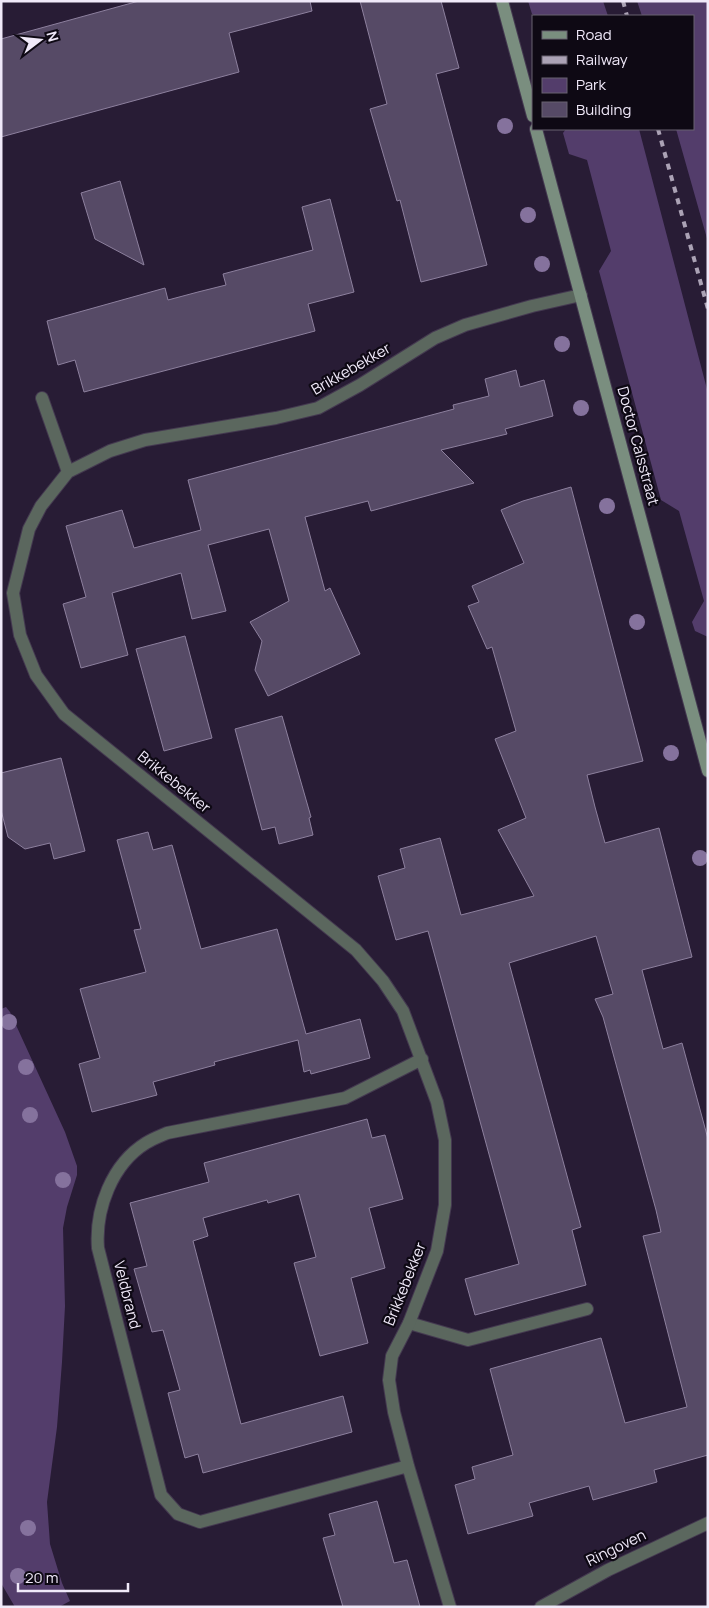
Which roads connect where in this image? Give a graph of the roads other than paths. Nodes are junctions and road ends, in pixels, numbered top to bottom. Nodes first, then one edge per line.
1 (502, 1) edge
2 (532, 112) edge
3 (536, 130) edge
4 (581, 295) junction
5 (42, 398) dead end
6 (68, 472) junction
7 (708, 771) edge
8 (422, 1059) junction
9 (587, 1309) dead end
10 (409, 1323) junction
11 (408, 1466) junction
12 (708, 1523) edge
13 (450, 1607) edge
14 (541, 1607) edge

1 - 2 street
3 - 4 street, Doctor Calsstraat
4 - 6 street, Brikkebekker
4 - 7 street, Doctor Calsstraat
5 - 6 street
6 - 8 street, Brikkebekker
8 - 10 street, Brikkebekker
8 - 11 street, Veldbrand
9 - 10 street
10 - 11 street, Brikkebekker
11 - 13 street, Brikkebekker
12 - 14 street, Ringoven

